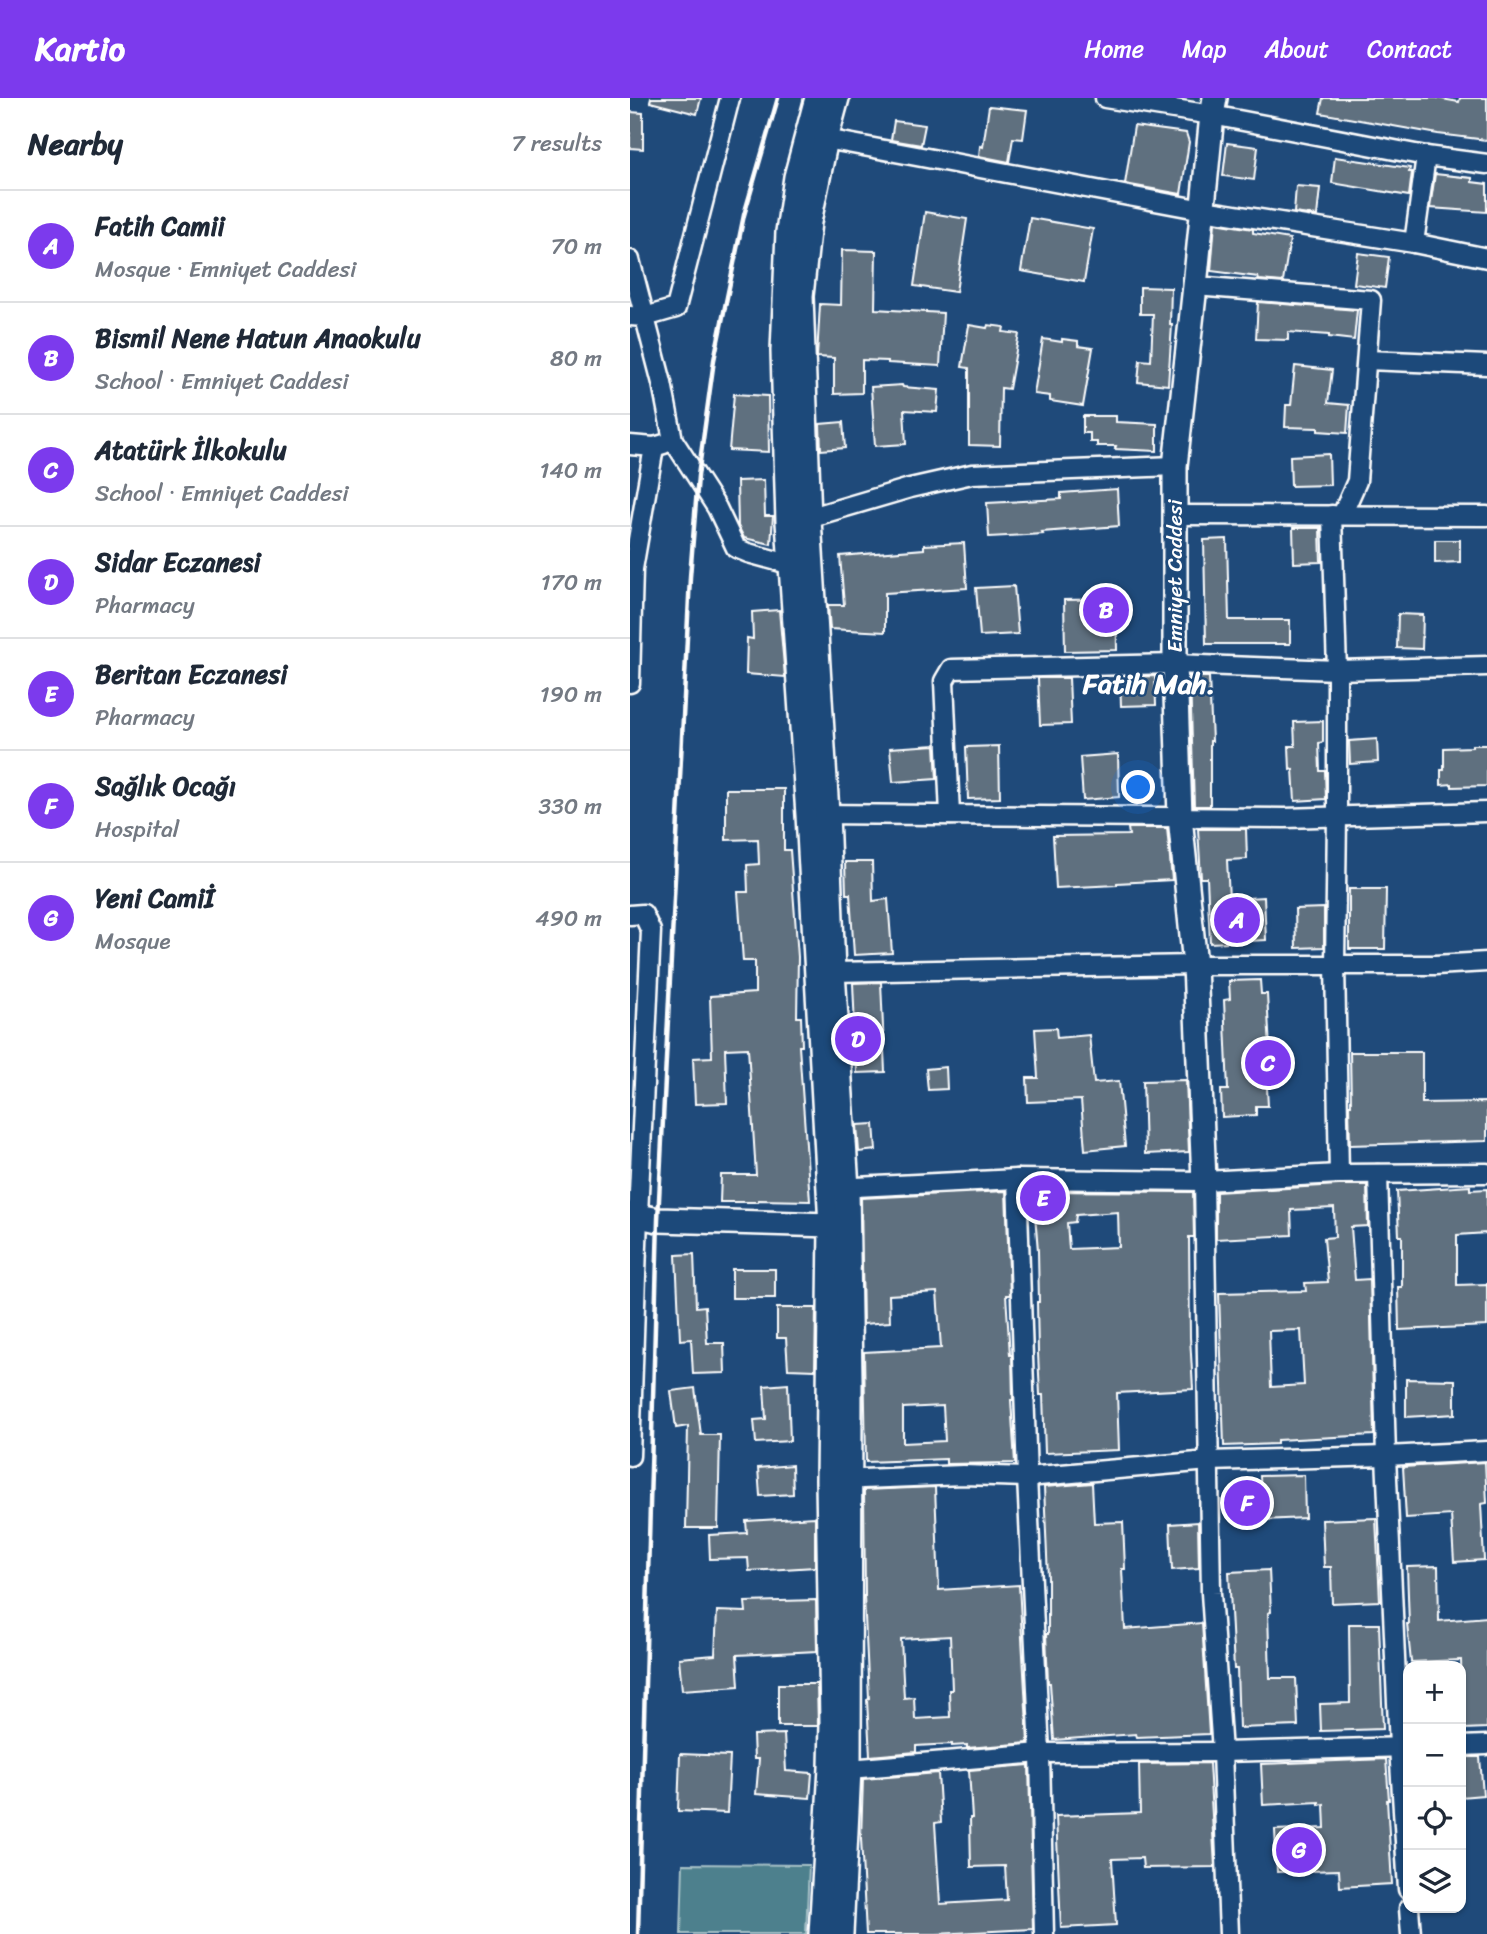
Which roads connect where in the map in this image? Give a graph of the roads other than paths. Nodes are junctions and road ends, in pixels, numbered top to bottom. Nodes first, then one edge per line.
1 (730, 98) edge
2 (817, 98) edge
3 (837, 98) edge
4 (1105, 98) edge
5 (1214, 107) edge
6 (826, 139) junction
7 (1426, 156) junction
8 (1487, 163) edge
9 (1203, 210) junction
10 (1414, 243) junction
11 (1487, 258) edge
12 (630, 260) edge
13 (1195, 286) junction
14 (637, 316) edge
15 (1367, 360) junction
16 (1487, 365) edge
17 (673, 440) junction
18 (630, 445) edge
19 (654, 447) junction
20 (1175, 466) junction
21 (1175, 515) junction
22 (1337, 515) junction
23 (1487, 516) edge
24 (798, 521) junction
25 (792, 565) junction
26 (632, 569) edge
27 (1175, 664) junction
28 (1487, 666) edge
29 (1337, 670) junction
30 (630, 683) edge
31 (1487, 812) edge
32 (817, 814) junction
33 (950, 815) junction
34 (1338, 816) junction
35 (1180, 817) junction
36 (630, 915) edge
37 (1487, 962) edge
38 (1335, 964) junction
39 (1195, 965) junction
40 (833, 972) junction
41 (1487, 1173) edge
42 (1339, 1174) junction
43 (1378, 1174) junction
44 (1017, 1178) junction
45 (1204, 1181) junction
46 (839, 1188) junction
47 (634, 1214) edge
48 (831, 1225) junction
49 (1487, 1451) edge
50 (630, 1456) edge
51 (1386, 1456) junction
52 (1209, 1461) junction
53 (1027, 1477) junction
54 (839, 1480) junction
55 (1403, 1731) edge
56 (1487, 1745) edge
57 (1466, 1746) edge
58 (1403, 1747) edge
59 (1222, 1752) junction
60 (1040, 1753) junction
61 (840, 1768) junction
62 (1405, 1787) edge
63 (1407, 1850) edge
64 (1409, 1913) edge
65 (821, 1934) edge
66 (841, 1934) edge
67 (1044, 1934) edge
68 (1229, 1934) edge
69 (1411, 1934) edge

1 - 14 street
2 - 24 street
3 - 6 street
4 - 5 street
5 - 7 street
5 - 9 street, Emniyet Caddesi
6 - 9 street
6 - 24 street
7 - 8 street
7 - 10 street
9 - 10 street
9 - 13 street, Emniyet Caddesi
10 - 11 street
12 - 14 street
13 - 15 street
13 - 20 street, Emniyet Caddesi
14 - 17 street
15 - 16 street
15 - 22 street
17 - 19 street
17 - 25 street
18 - 19 street
19 - 26 street
20 - 21 street, Emniyet Caddesi
20 - 24 street
21 - 22 street
21 - 27 street, Emniyet Caddesi
22 - 23 street
22 - 29 street
24 - 25 street
24 - 32 street
25 - 32 street
26 - 30 street
27 - 29 street
27 - 33 street
27 - 35 street, Emniyet Caddesi
28 - 29 street
29 - 34 street
31 - 34 street
32 - 33 street
32 - 40 street
32 - 46 street
33 - 35 street
34 - 35 street
34 - 38 street
35 - 39 street, Emniyet Caddesi
36 - 47 street
37 - 38 street
38 - 39 street
38 - 42 street
39 - 40 street
39 - 45 street, Emniyet Caddesi
40 - 46 street
41 - 43 street
42 - 43 street
42 - 45 street
43 - 51 street
44 - 45 street
44 - 46 street
44 - 53 street
45 - 52 street
46 - 48 street
46 - 54 street
47 - 48 street
47 - 50 street
48 - 54 street
49 - 51 street
51 - 52 street
51 - 55 street
52 - 53 street
52 - 59 street
53 - 54 street
53 - 60 street
54 - 61 street
56 - 57 street
58 - 59 street
59 - 60 street
59 - 68 street
60 - 61 street
60 - 67 street
61 - 65 street
61 - 66 street
62 - 63 street
64 - 69 street

